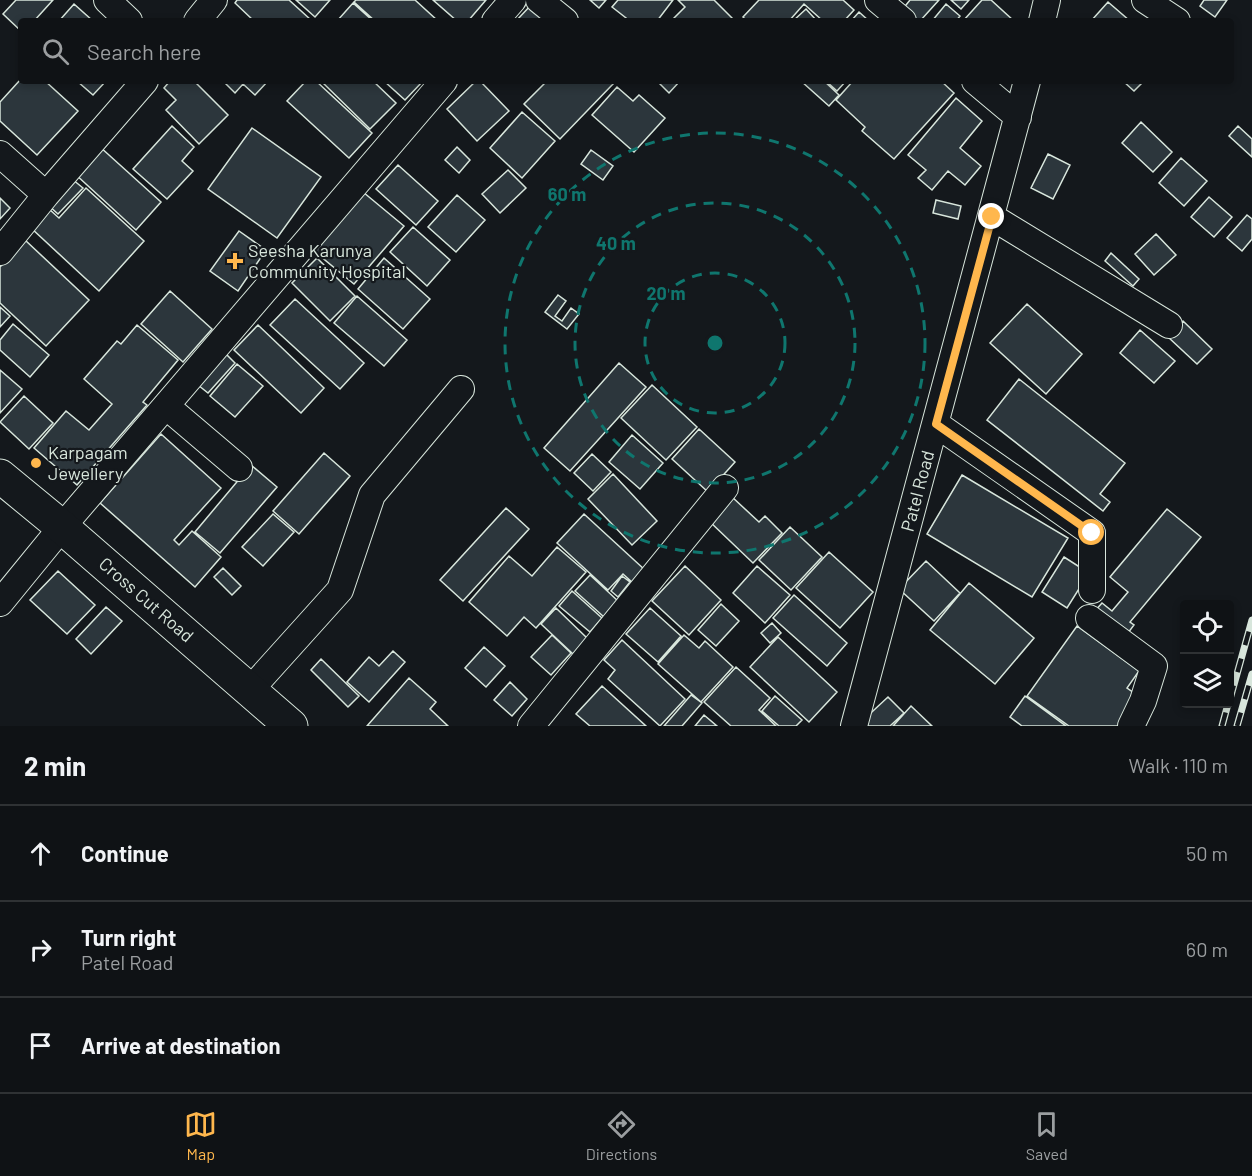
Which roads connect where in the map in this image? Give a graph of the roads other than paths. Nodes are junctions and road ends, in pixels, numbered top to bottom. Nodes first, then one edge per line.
1 (107, 0) edge
2 (214, 0) edge
3 (513, 0) edge
4 (539, 0) edge
5 (878, 0) edge
6 (1047, 0) edge
7 (1145, 0) edge
8 (126, 18) edge
9 (199, 18) edge
10 (498, 18) edge
11 (561, 18) edge
12 (899, 18) edge
13 (1043, 18) edge
14 (1172, 18) edge
15 (142, 84) edge
16 (441, 84) edge
17 (979, 84) edge
18 (1026, 84) edge
19 (1018, 117) junction
20 (0, 154) edge
21 (46, 195) junction
22 (992, 217) junction
23 (0, 252) edge
24 (1169, 326) dead end
25 (461, 389) dead end
26 (166, 406) junction
27 (936, 424) junction
28 (239, 468) dead end
29 (0, 476) edge
30 (725, 488) dead end
31 (62, 527) junction
32 (1092, 590) dead end
33 (0, 603) edge
34 (1089, 618) dead end
35 (250, 690) junction
36 (291, 726) edge
37 (531, 726) edge
38 (854, 726) edge
39 (1131, 726) edge

1 - 8 street
2 - 9 street
3 - 10 street
4 - 11 street
5 - 12 street
6 - 13 street
7 - 14 street
15 - 21 street
16 - 26 street
17 - 19 street
18 - 19 street, Patel Road
19 - 22 street, Patel Road
20 - 21 street
21 - 23 street
22 - 24 street
22 - 27 street, Patel Road
25 - 35 street
26 - 28 street
26 - 31 street
27 - 32 street
27 - 38 street, Patel Road
29 - 31 main road, Cross Cut Road
30 - 37 street
31 - 33 street
31 - 35 main road, Cross Cut Road
34 - 39 street
35 - 36 main road, Cross Cut Road

